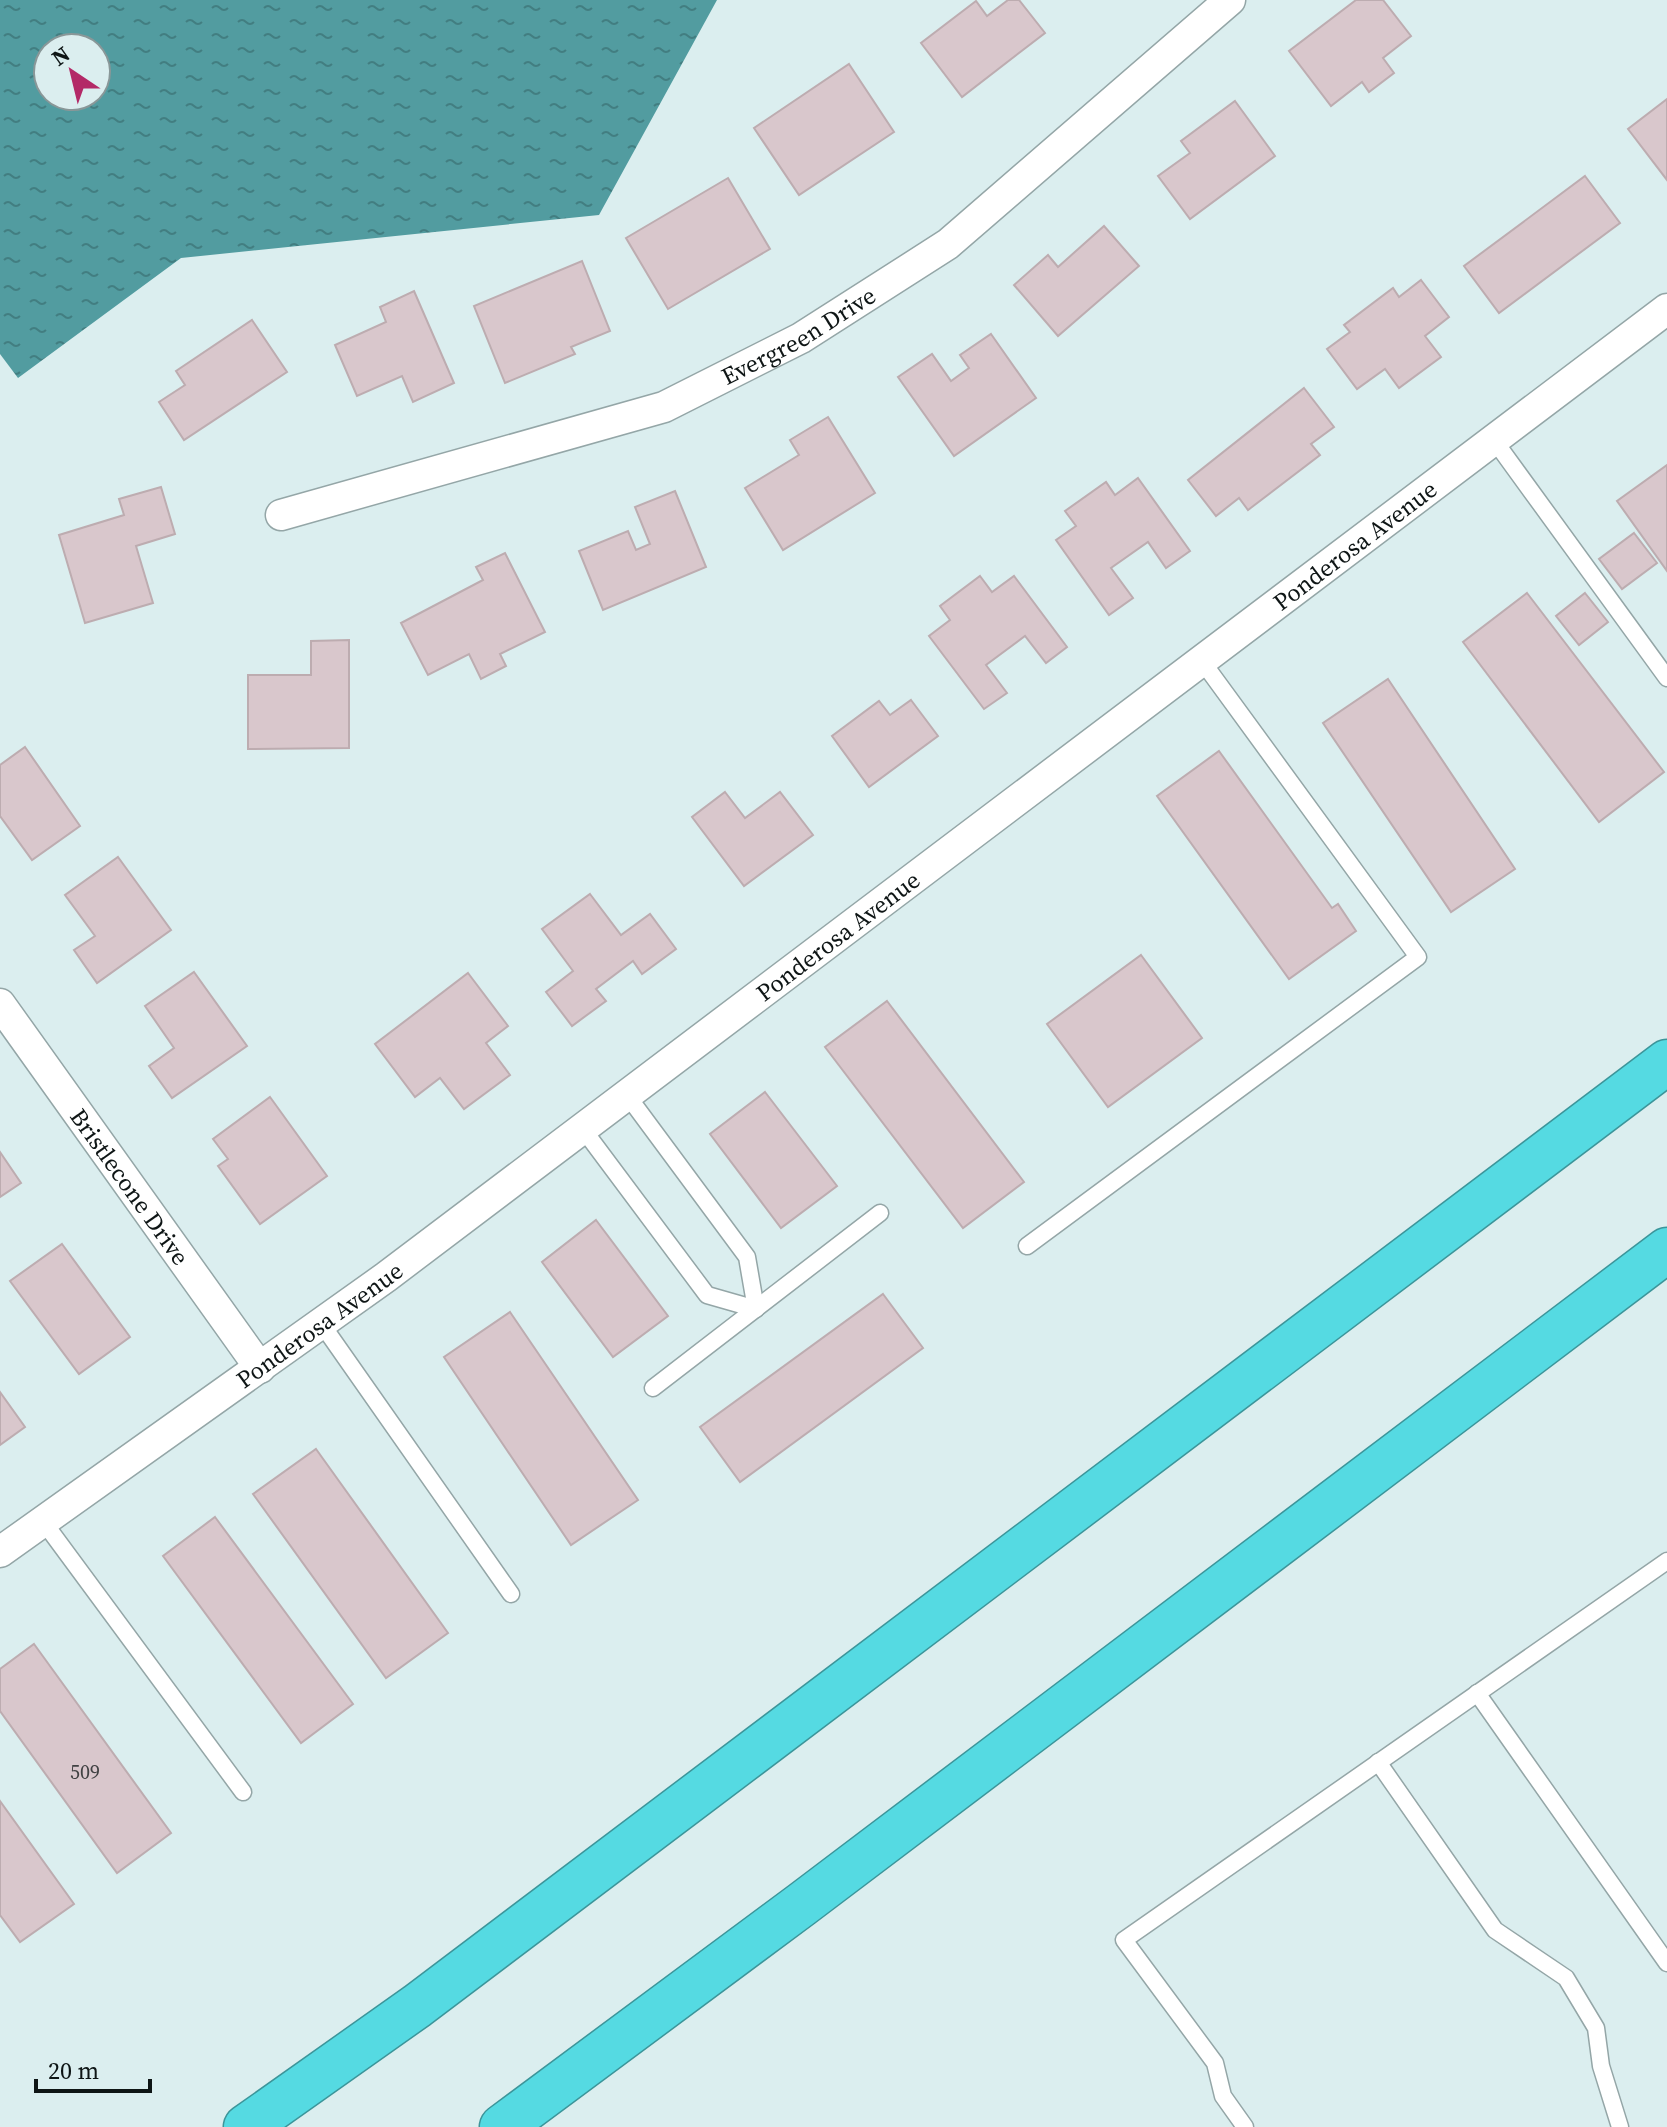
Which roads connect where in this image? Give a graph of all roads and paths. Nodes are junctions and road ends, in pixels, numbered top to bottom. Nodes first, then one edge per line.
1 (1230, 0) edge
2 (1667, 309) edge
3 (1494, 440) junction
4 (281, 515) dead end
5 (1202, 661) junction
6 (1667, 678) edge
7 (0, 1004) edge
8 (1667, 1062) edge
9 (627, 1095) junction
10 (583, 1129) junction
11 (880, 1213) dead end
12 (1027, 1246) dead end
13 (1667, 1250) edge
14 (756, 1309) junction
15 (321, 1323) junction
16 (260, 1368) junction
17 (653, 1388) dead end
18 (43, 1521) junction
19 (0, 1552) edge
20 (1667, 1561) edge
21 (511, 1594) dead end
22 (1477, 1693) junction
23 (1378, 1762) junction
24 (243, 1792) dead end
25 (1667, 1963) edge
26 (246, 2127) edge
27 (502, 2127) edge
28 (1245, 2127) edge
29 (1620, 2127) edge

1 - 4 street, Evergreen Drive
2 - 3 street, Ponderosa Avenue
3 - 5 street, Ponderosa Avenue
3 - 6 lane
5 - 9 street, Ponderosa Avenue
5 - 12 lane
7 - 16 street, Bristlecone Drive
8 - 26 highway
9 - 10 street, Ponderosa Avenue
9 - 14 lane
10 - 14 lane
10 - 15 street, Ponderosa Avenue
11 - 14 lane
13 - 27 highway
14 - 17 lane
15 - 16 street, Ponderosa Avenue
15 - 21 lane
16 - 18 street, Ponderosa Avenue
18 - 19 street, Ponderosa Avenue
18 - 24 lane
20 - 22 lane
22 - 23 lane
22 - 25 lane
23 - 28 lane
23 - 29 lane

